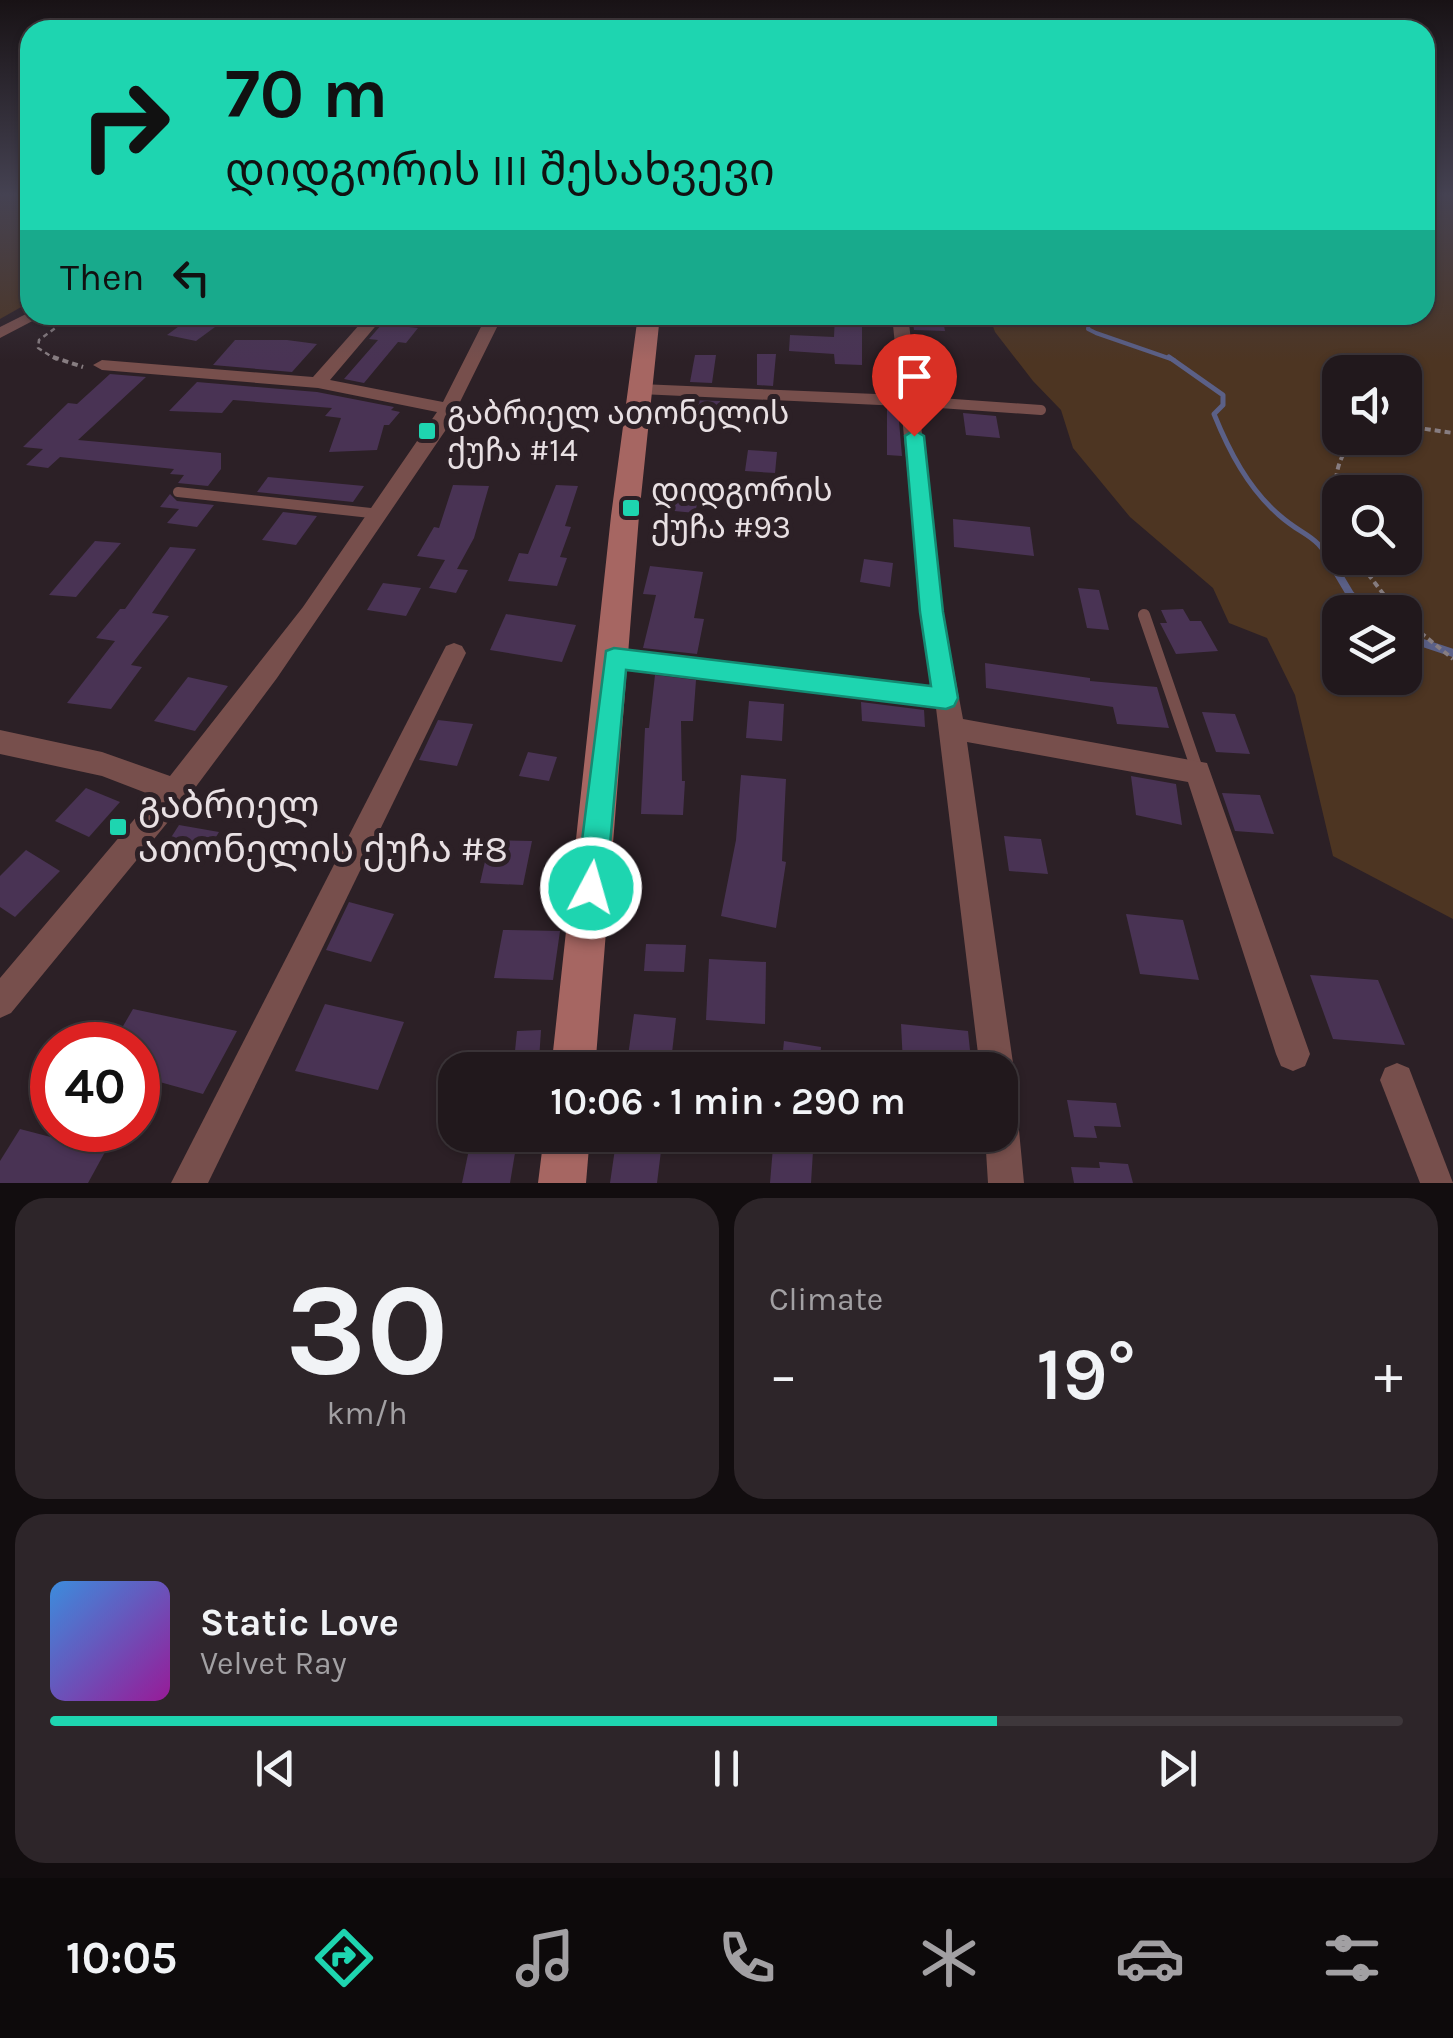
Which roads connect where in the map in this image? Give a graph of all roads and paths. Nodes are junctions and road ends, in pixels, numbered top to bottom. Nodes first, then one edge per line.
1 (60, 325) edge
2 (368, 325) edge
3 (490, 325) edge
4 (648, 325) edge
5 (901, 325) edge
6 (102, 365) joint
7 (318, 383) junction
8 (640, 388) junction
9 (911, 401) junction
10 (451, 409) junction
11 (1041, 410) dead end
12 (1422, 428) edge
13 (1453, 432) edge
14 (178, 492) dead end
15 (380, 514) junction
16 (1369, 575) edge
17 (1385, 595) edge
18 (1144, 615) dead end
19 (1422, 634) edge
20 (454, 653) dead end
21 (614, 658) junction
22 (1453, 659) edge
23 (946, 698) junction
24 (952, 728) junction
25 (0, 742) edge
26 (1198, 772) junction
27 (176, 791) junction
28 (0, 1002) edge
29 (575, 1052) edge
30 (995, 1052) edge
31 (1293, 1054) dead end
32 (1397, 1080) dead end
33 (565, 1152) edge
34 (1003, 1152) edge
35 (189, 1183) edge
36 (562, 1183) edge
37 (1006, 1183) edge
38 (1438, 1183) edge

1 - 6 path
2 - 7 street
3 - 10 street
4 - 8 street
5 - 9 street
6 - 7 street
7 - 10 street
8 - 9 street
8 - 21 street
9 - 11 lane
9 - 23 street
10 - 15 street
12 - 13 path
14 - 15 lane
15 - 27 street
16 - 17 path
18 - 26 lane
19 - 22 path
20 - 35 street
21 - 23 street
21 - 29 street
23 - 24 street
24 - 26 street
24 - 30 street
25 - 27 street
26 - 31 street
27 - 28 street
32 - 38 street
33 - 36 street
34 - 37 street

